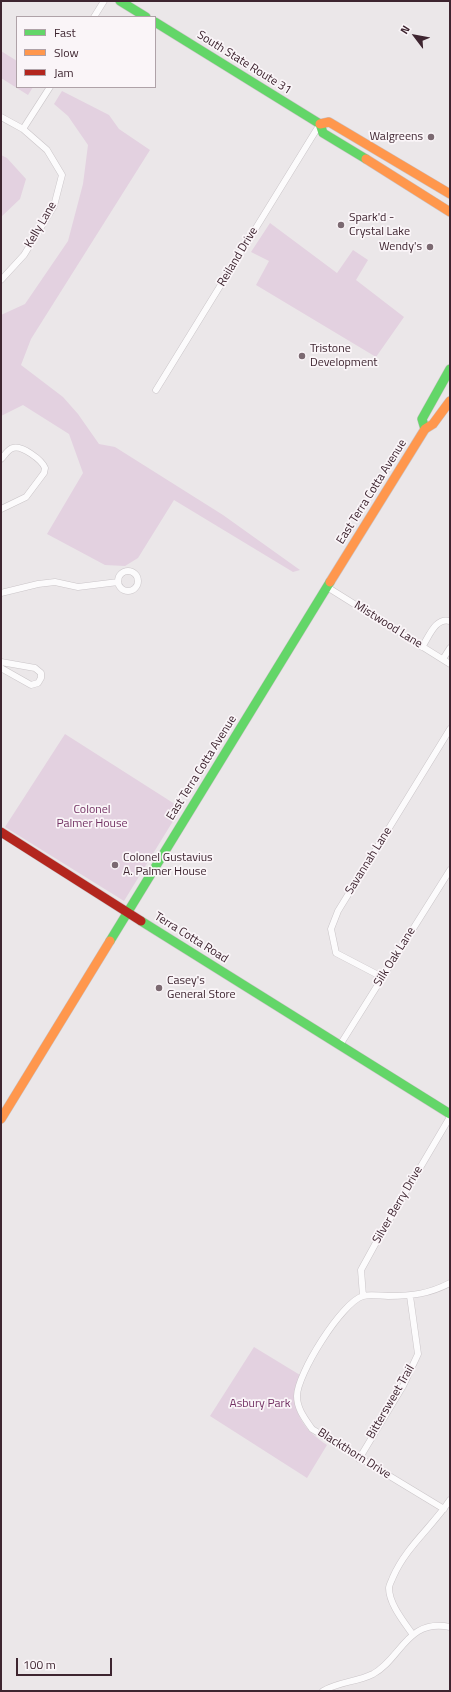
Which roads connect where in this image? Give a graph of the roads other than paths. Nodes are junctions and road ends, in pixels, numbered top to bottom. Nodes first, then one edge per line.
1 (104, 1) edge
2 (120, 1) edge
3 (95, 16) edge
4 (144, 16) edge
5 (156, 23) edge
6 (49, 88) edge
7 (1, 117) edge
8 (320, 124) junction
9 (23, 130) junction
10 (450, 194) edge
11 (450, 212) edge
12 (1, 280) edge
13 (450, 369) edge
14 (156, 390) dead end
15 (450, 401) edge
16 (425, 429) junction
17 (1, 459) edge
18 (1, 509) edge
19 (118, 582) dead end
20 (327, 587) junction
21 (1, 593) edge
22 (450, 621) edge
23 (422, 647) junction
24 (450, 648) edge
25 (443, 659) junction
26 (1, 662) edge
27 (450, 664) edge
28 (1, 668) edge
29 (450, 729) edge
30 (1, 832) edge
31 (450, 870) edge
32 (127, 913) junction
33 (382, 977) junction
34 (340, 1045) junction
35 (450, 1114) edge
36 (450, 1117) edge
37 (1, 1120) edge
38 (450, 1283) edge
39 (364, 1296) junction
40 (410, 1296) junction
41 (359, 1458) junction
42 (450, 1500) edge
43 (444, 1509) junction
44 (450, 1627) edge
45 (413, 1635) junction
46 (323, 1691) edge

1 - 3 street
2 - 4 main road
5 - 8 main road, South State Route 31
6 - 9 street
7 - 9 street, Kelly Lane
8 - 10 main road, South State Route 31
8 - 11 main road, South State Route 31
8 - 14 street, Reiland Drive
9 - 12 street, Kelly Lane
13 - 16 main road, East Terra Cotta Avenue
15 - 16 main road, East Terra Cotta Avenue
16 - 20 main road, East Terra Cotta Avenue
17 - 18 street
19 - 21 street
20 - 23 street, Mistwood Lane
20 - 32 main road, East Terra Cotta Avenue
22 - 23 street
23 - 25 street, Mistwood Lane
24 - 25 street
25 - 27 street, Mistwood Lane
26 - 28 street
29 - 33 street, Savannah Lane
30 - 32 main road, Terra Cotta Road
31 - 33 street, Silk Oak Lane
32 - 34 main road, Terra Cotta Road
32 - 37 main road, East Terra Cotta Avenue
33 - 34 street, Silk Oak Lane
34 - 35 main road, Terra Cotta Road
36 - 39 street, Silver Berry Drive
38 - 40 street
39 - 40 street
39 - 41 street, Blackthorn Drive
40 - 41 street, Bittersweet Trail
41 - 43 street, Blackthorn Drive
42 - 43 street
43 - 45 street
44 - 45 street
45 - 46 street

